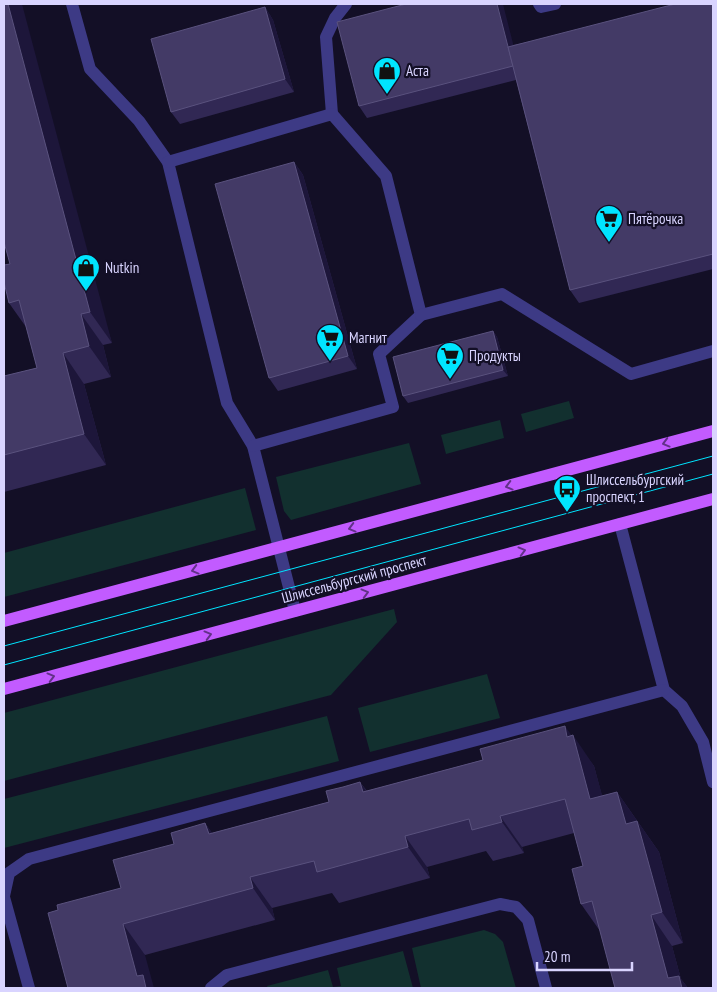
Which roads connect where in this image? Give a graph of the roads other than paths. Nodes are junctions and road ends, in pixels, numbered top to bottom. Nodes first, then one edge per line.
1 (72, 4) edge
2 (346, 4) edge
3 (539, 4) edge
4 (554, 4) edge
5 (332, 114) junction
6 (168, 162) junction
7 (421, 315) junction
8 (713, 351) edge
9 (713, 431) edge
10 (253, 446) junction
11 (713, 499) edge
12 (620, 524) junction
13 (279, 547) junction
14 (295, 611) junction
15 (4, 621) edge
16 (4, 689) edge
17 (664, 690) junction
18 (713, 782) edge
19 (4, 897) edge
20 (29, 988) edge
21 (212, 988) edge
22 (546, 988) edge

1 - 6 lane
2 - 5 lane
3 - 4 lane
5 - 6 lane
5 - 7 lane
6 - 10 lane
7 - 8 lane
7 - 10 lane
9 -> 13 main road
10 - 13 lane
11 - 12 main road, Шлиссельбургский проспект
14 -> 12 main road, Шлиссельбургский проспект
12 - 17 lane
13 - 14 lane
13 -> 15 main road
16 -> 14 main road, Шлиссельбургский проспект
17 - 18 lane
17 - 19 lane
19 - 20 lane
21 - 22 lane

